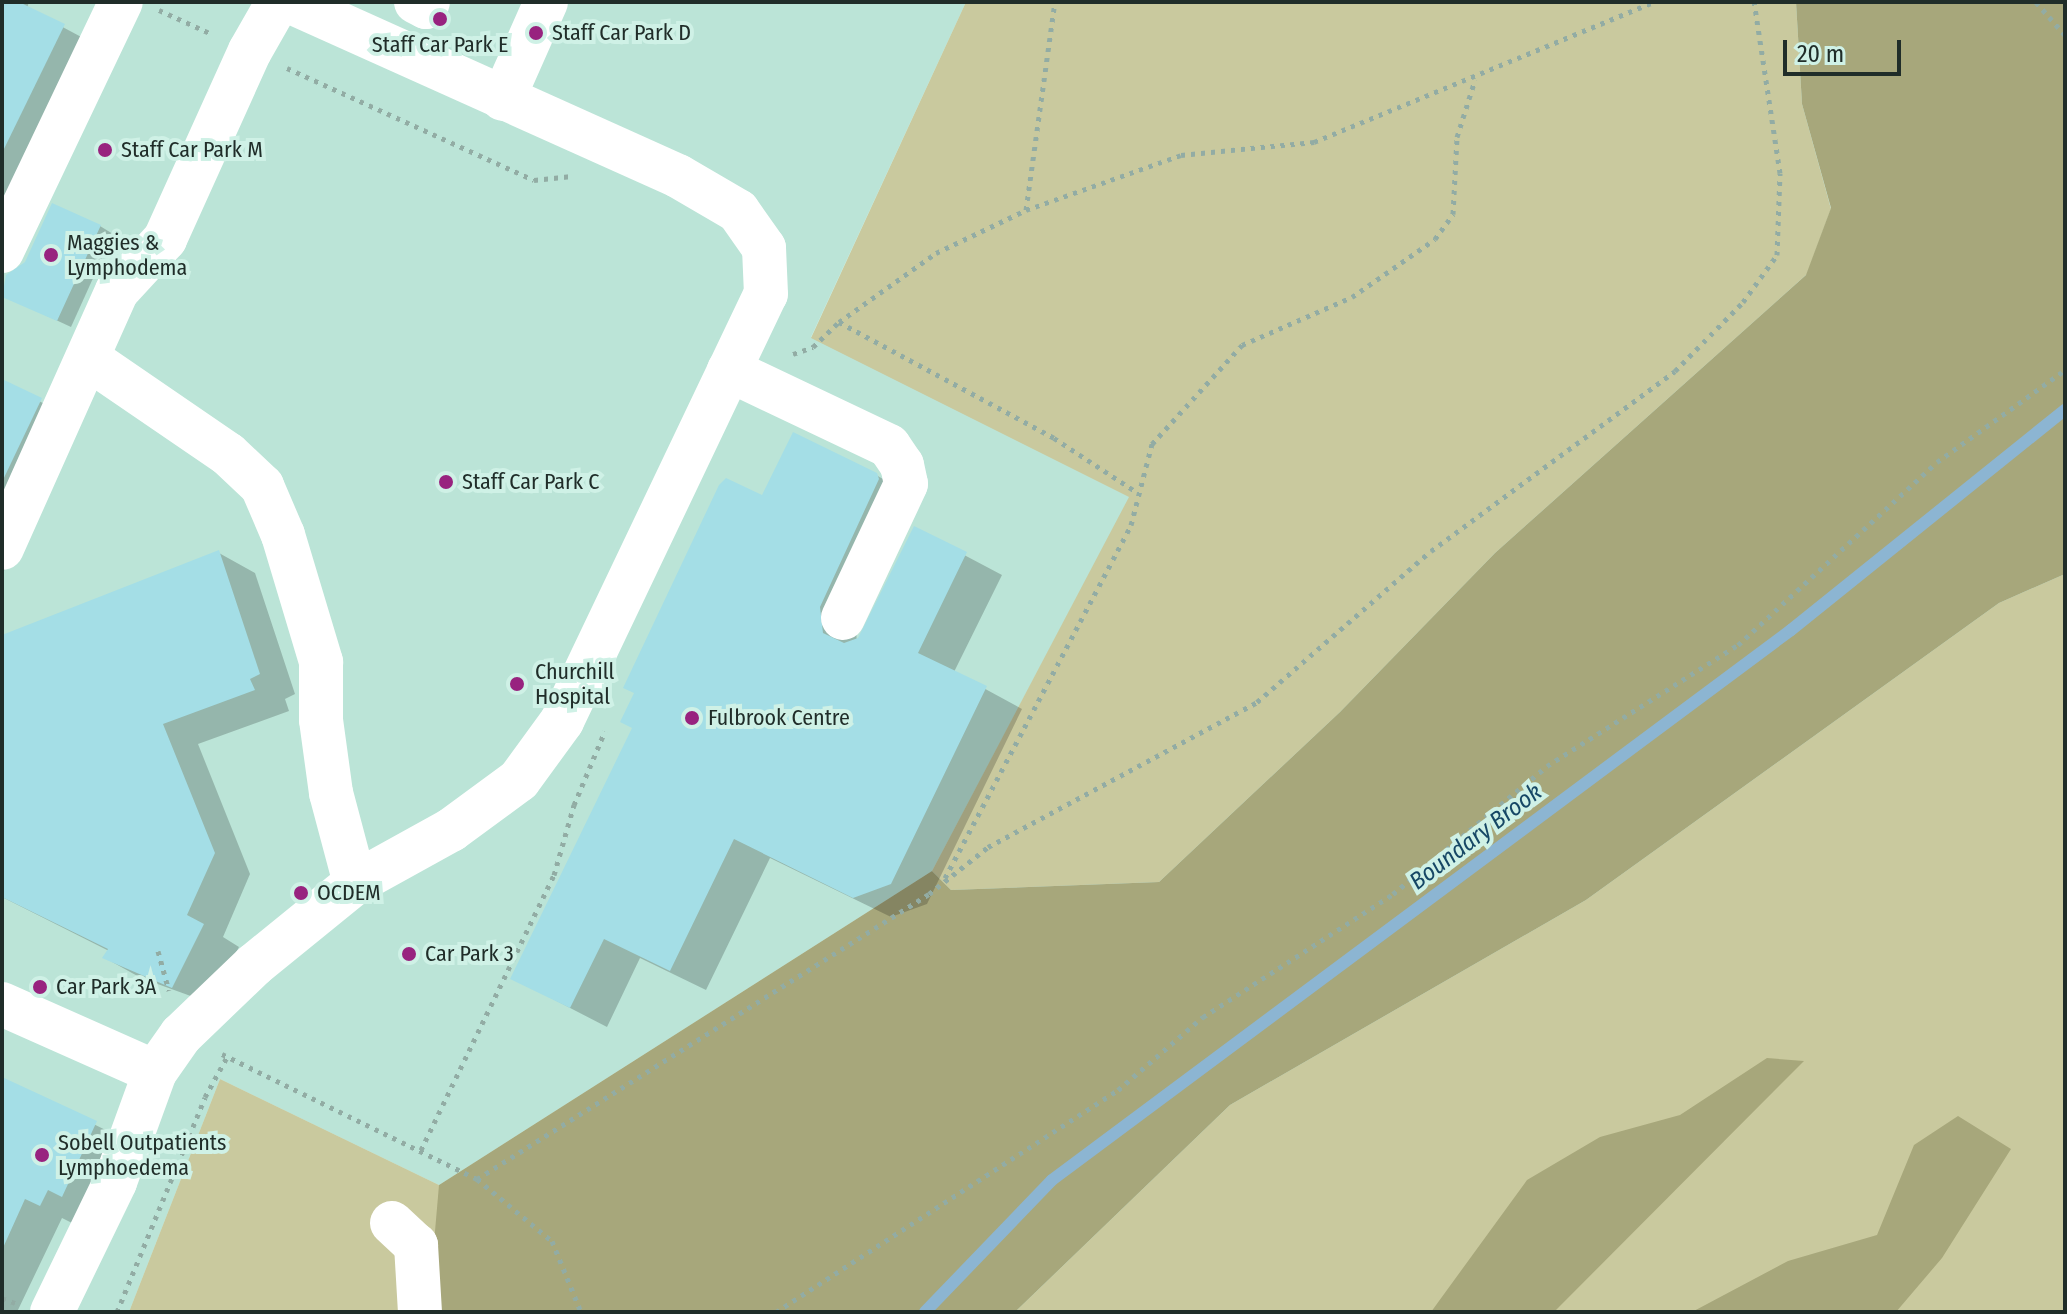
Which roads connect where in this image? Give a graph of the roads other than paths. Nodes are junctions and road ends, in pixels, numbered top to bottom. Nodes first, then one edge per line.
1 (278, 2) edge
2 (290, 2) edge
3 (416, 2) edge
4 (428, 2) edge
5 (546, 2) edge
6 (138, 5) edge
7 (340, 12) edge
8 (503, 99) junction
9 (2, 251) edge
10 (89, 359) junction
11 (744, 377) junction
12 (2, 548) edge
13 (843, 618) dead end
14 (355, 883) junction
15 (2, 1004) edge
16 (155, 1072) junction
17 (392, 1223) dead end
18 (52, 1312) edge
19 (420, 1312) edge

1 - 10 street
2 - 7 street
3 - 4 street
5 - 8 street
6 - 9 street
7 - 8 street
8 - 11 street
10 - 12 street
10 - 14 street
11 - 13 street
11 - 14 street
14 - 16 street
15 - 16 street
16 - 18 street
17 - 19 street

